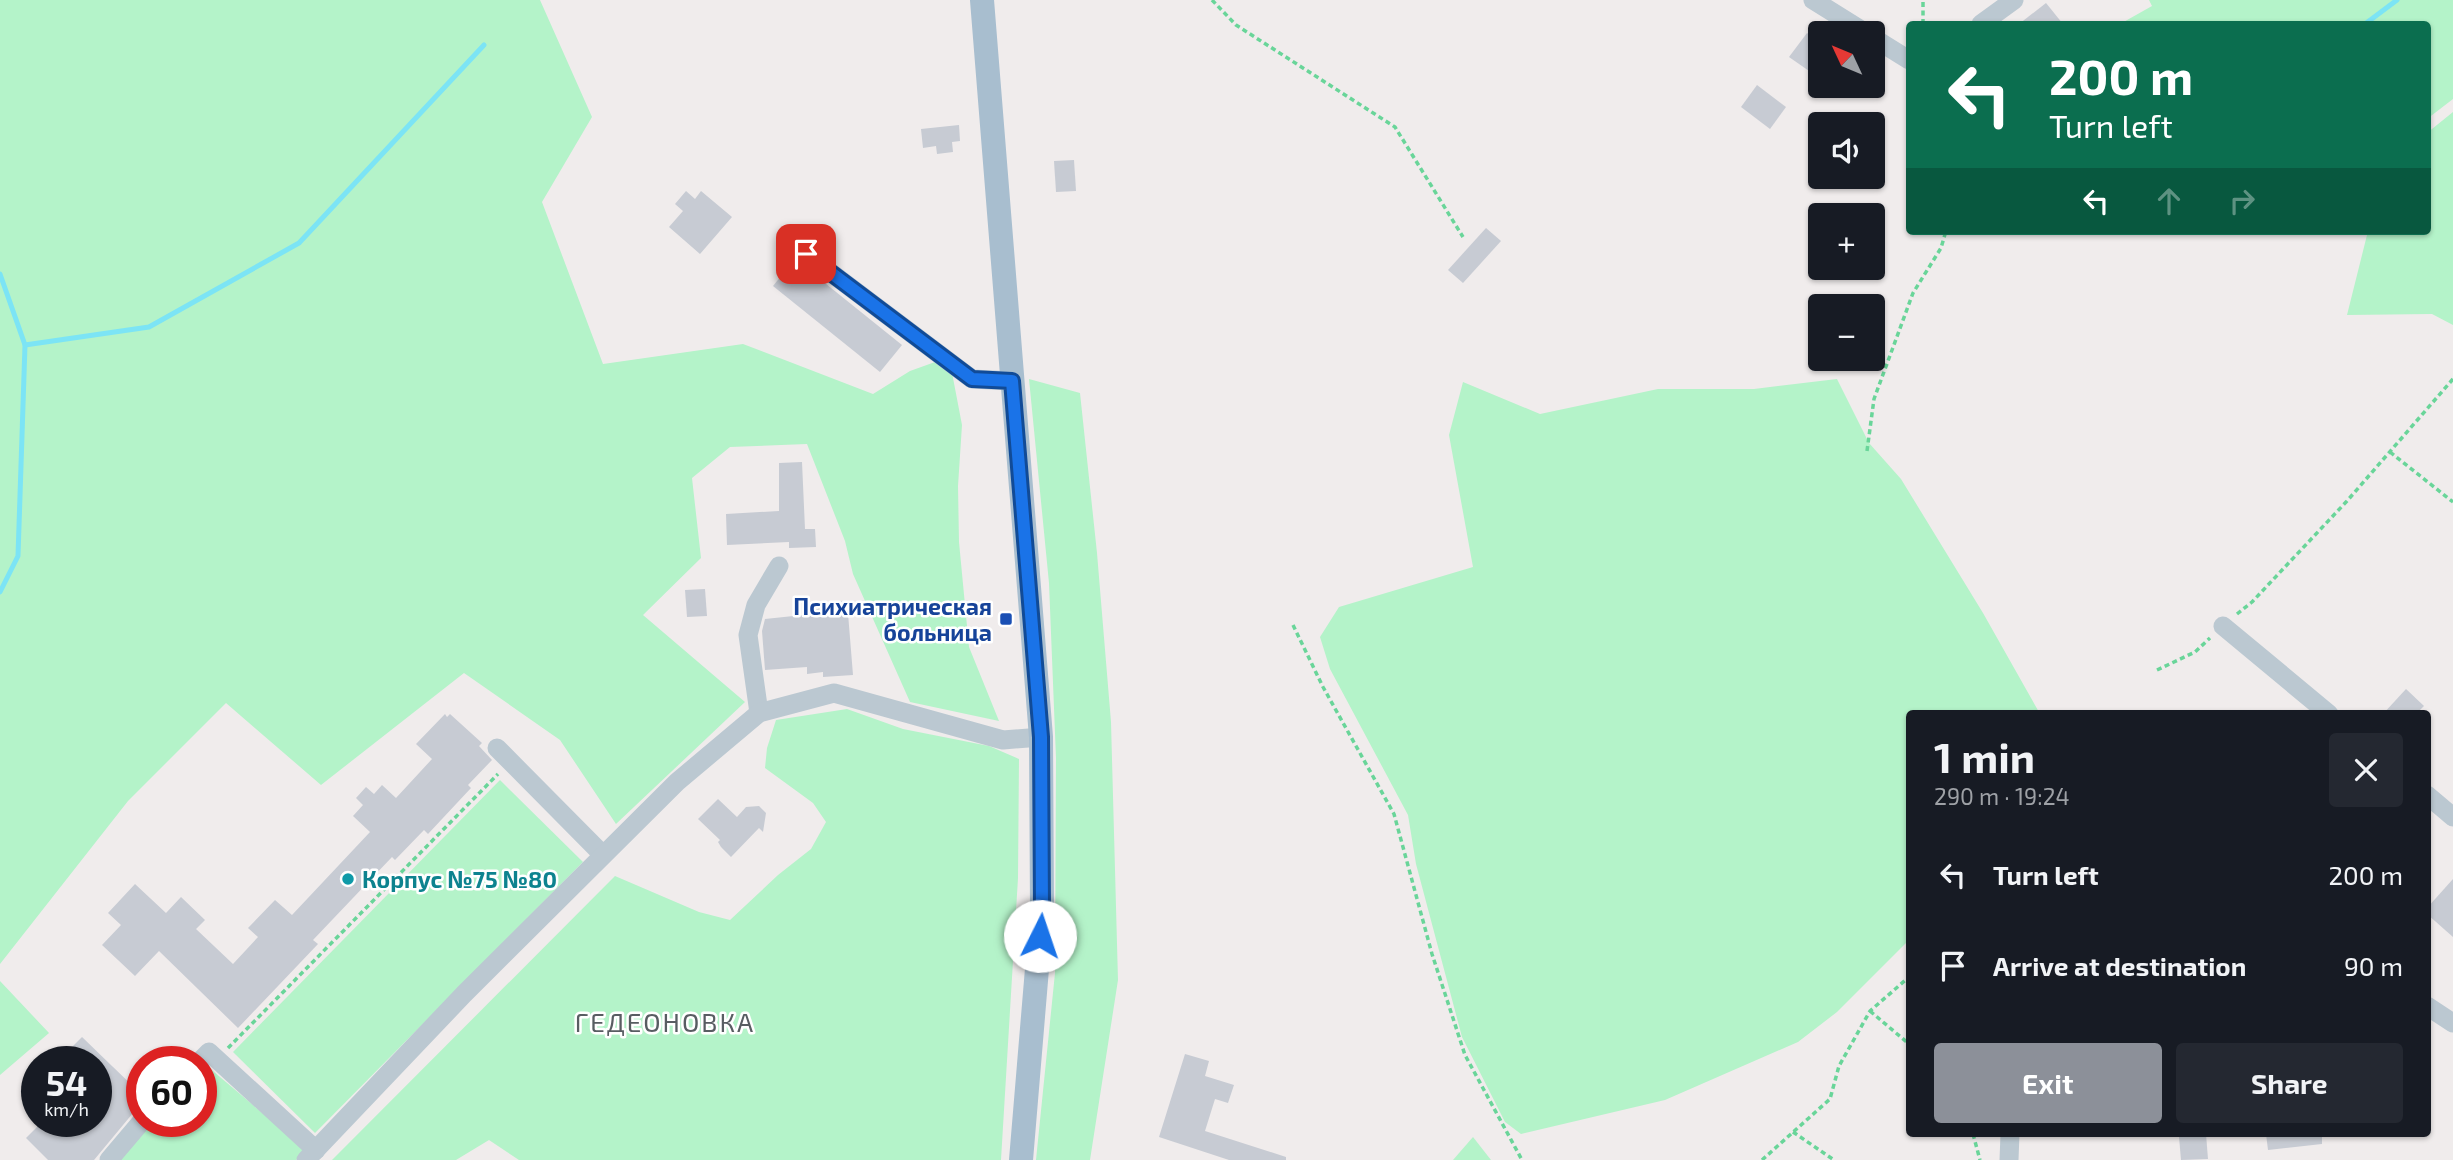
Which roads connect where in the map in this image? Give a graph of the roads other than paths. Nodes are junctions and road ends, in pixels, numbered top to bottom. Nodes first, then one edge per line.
1 (982, 0) edge
2 (1813, 0) edge
3 (2014, 0) edge
4 (1847, 21) edge
5 (1985, 21) edge
6 (1885, 45) edge
7 (1906, 58) edge
8 (806, 254) dead end
9 (1012, 381) junction
10 (779, 566) dead end
11 (2222, 626) road end
12 (2324, 710) edge
13 (759, 713) junction
14 (1041, 737) junction
15 (504, 754) road end
16 (2431, 798) edge
17 (2453, 817) edge
18 (603, 855) junction
19 (2431, 1009) edge
20 (2453, 1023) edge
21 (217, 1069) edge
22 (128, 1137) edge
23 (2010, 1137) edge
24 (311, 1155) edge
25 (109, 1160) edge
26 (1021, 1160) edge
27 (2009, 1160) edge

1 - 9 main road
2 - 4 street
3 - 5 street
6 - 7 street
8 - 9 street
9 - 14 main road
10 - 13 street
11 - 12 street
13 - 14 street
13 - 18 street
14 - 26 main road
15 - 18 street
16 - 17 street
18 - 24 street
19 - 20 street
21 - 24 street
22 - 25 street
23 - 27 street

